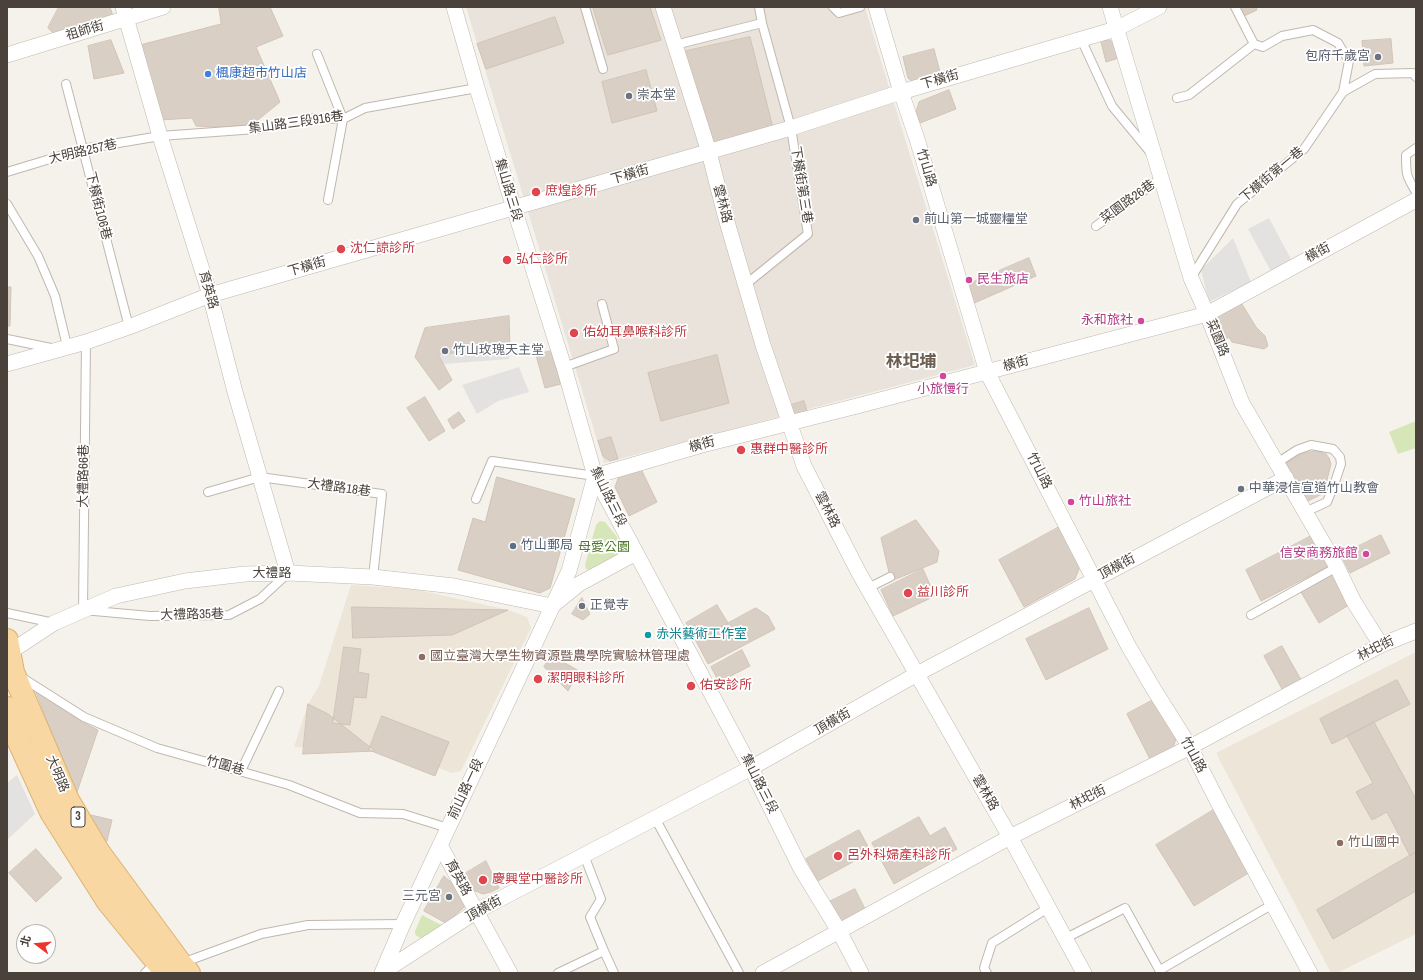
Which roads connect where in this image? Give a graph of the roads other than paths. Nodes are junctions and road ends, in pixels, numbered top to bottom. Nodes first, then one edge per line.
1 (163, 7) edge
2 (454, 7) edge
3 (585, 7) edge
4 (664, 7) edge
5 (759, 7) edge
6 (834, 7) edge
7 (860, 7) edge
8 (876, 7) edge
9 (1110, 7) edge
10 (1159, 7) edge
11 (1235, 7) edge
12 (124, 12) edge
13 (762, 23) junction
14 (1116, 29) junction
15 (1081, 39) junction
16 (1254, 44) junction
17 (675, 45) junction
18 (317, 54) dead end
19 (7, 55) edge
20 (603, 69) dead end
21 (1416, 77) edge
22 (66, 84) dead end
23 (477, 88) junction
24 (901, 92) junction
25 (1342, 92) junction
26 (1177, 98) dead end
27 (343, 119) junction
28 (791, 128) junction
29 (160, 136) junction
30 (1416, 148) edge
31 (83, 149) junction
32 (709, 152) junction
33 (1155, 159) junction
34 (7, 172) edge
35 (1161, 178) junction
36 (1416, 192) edge
37 (328, 200) dead end
38 (1416, 200) edge
39 (7, 204) edge
40 (514, 208) junction
41 (1096, 226) dead end
42 (1191, 278) junction
43 (745, 285) junction
44 (210, 295) junction
45 (602, 304) dead end
46 (1207, 314) junction
47 (129, 327) junction
48 (7, 339) edge
49 (86, 342) junction
50 (61, 348) junction
51 (7, 364) edge
52 (564, 367) junction
53 (987, 372) junction
54 (789, 423) junction
55 (1277, 462) junction
56 (595, 476) junction
57 (260, 477) junction
58 (1286, 478) junction
59 (208, 492) dead end
60 (476, 499) dead end
61 (1305, 512) junction
62 (636, 554) junction
63 (1337, 567) junction
64 (288, 573) junction
65 (373, 577) junction
66 (890, 577) dead end
67 (1095, 579) junction
68 (868, 588) junction
69 (552, 606) junction
70 (83, 610) junction
71 (7, 613) edge
72 (1251, 615) dead end
73 (54, 623) junction
74 (1416, 631) edge
75 (1382, 645) junction
76 (9, 655) edge
77 (916, 674) junction
78 (279, 691) dead end
79 (7, 708) edge
80 (1190, 747) junction
81 (751, 768) junction
82 (241, 771) junction
83 (655, 818) junction
84 (448, 828) junction
85 (1010, 837) junction
86 (440, 846) junction
87 (584, 855) junction
88 (1273, 904) junction
89 (1048, 908) junction
90 (477, 912) junction
91 (403, 924) junction
92 (839, 931) junction
93 (1064, 939) junction
94 (604, 952) junction
95 (168, 969) edge
96 (383, 972) edge
97 (1161, 972) edge
98 (510, 973) edge
99 (558, 973) edge
100 (614, 973) edge
101 (739, 973) edge
102 (764, 973) edge
103 (860, 973) edge
104 (987, 973) edge
105 (1084, 973) edge
106 (1310, 973) edge

1 - 12 street, 祖師街
2 - 23 street, 集山路三段
3 - 20 lane
4 - 17 street, 雲林路
5 - 13 lane
6 - 7 lane
8 - 24 street, 竹山路
9 - 14 street, 菜園路
10 - 14 street, 下橫街
11 - 16 lane
12 - 19 street, 祖師街
12 - 29 street, 育英路
13 - 17 lane
13 - 28 lane
14 - 15 street, 下橫街
14 - 33 street, 菜園路
15 - 24 street, 下橫街
15 - 33 lane
16 - 25 lane, 下橫街第一巷
16 - 26 lane, 下橫街第一巷
17 - 32 street, 雲林路
18 - 27 lane
21 - 25 lane
22 - 31 lane, 下橫街106巷
23 - 27 lane, 集山路三段916巷
23 - 40 street, 集山路三段
24 - 28 street, 下橫街
24 - 53 street, 竹山路
25 - 42 lane, 下橫街第一巷
27 - 29 lane, 集山路三段916巷
27 - 37 lane
28 - 32 street, 下橫街
28 - 43 lane, 下橫街第三巷
29 - 31 lane, 大明路257巷
29 - 44 street, 育英路
30 - 36 lane
31 - 34 lane, 大明路257巷
31 - 47 lane, 下橫街106巷
32 - 40 street, 下橫街
32 - 43 street, 雲林路
33 - 35 street, 菜園路
35 - 41 lane, 菜園路26巷
35 - 42 street, 菜園路
38 - 46 street, 橫街
39 - 50 lane
40 - 44 street, 下橫街
40 - 52 street, 集山路三段
42 - 46 street, 菜園路
43 - 54 street, 雲林路
44 - 47 street, 下橫街
44 - 57 street, 育英路
45 - 52 lane
46 - 53 street, 橫街
46 - 55 street, 菜園路
47 - 49 street, 下橫街
48 - 50 lane
49 - 50 street, 下橫街
49 - 70 lane, 大禮路66巷
50 - 51 street, 下橫街
52 - 56 street, 集山路三段
53 - 54 street, 橫街
53 - 67 street, 竹山路
54 - 56 street, 橫街
54 - 68 street, 雲林路
55 - 58 street, 菜園路
55 - 61 lane
56 - 60 lane
56 - 62 street, 集山路三段
56 - 69 street, 前山路一段
57 - 59 lane
57 - 64 street, 育英路
57 - 65 lane, 大禮路18巷
58 - 61 street, 菜園路
58 - 67 street, 頂橫街
61 - 63 street, 菜園路
62 - 69 street, 前山路一段
62 - 81 street, 集山路三段
63 - 72 lane
63 - 75 street, 菜園路
64 - 65 street, 大禮路
64 - 70 street, 大禮路
64 - 70 lane, 大禮路35巷
65 - 69 street, 大禮路
66 - 68 lane
67 - 77 street, 頂橫街
67 - 80 street, 竹山路
68 - 77 street, 雲林路
69 - 84 street, 前山路一段
70 - 73 street, 大禮路
71 - 73 lane
73 - 76 street, 大禮路
74 - 75 street, 林圯街
75 - 80 street, 林圯街
76 - 82 lane, 竹圍巷
76 - 95 main road, 大明路 / 3
77 - 81 street, 頂橫街
77 - 85 street, 雲林路
78 - 82 lane
79 - 95 main road, 大明路 / 3
80 - 85 street, 林圯街
80 - 88 street, 竹山路
81 - 83 street, 頂橫街
81 - 92 street, 集山路三段
82 - 84 lane, 竹圍巷
83 - 87 street, 頂橫街
83 - 101 lane
84 - 86 street, 前山路一段
85 - 89 street, 雲林路
85 - 92 street, 林圯街
86 - 90 street, 育英路
86 - 91 street, 前山路一段
87 - 90 street, 頂橫街
87 - 94 lane
88 - 97 lane
88 - 106 street, 竹山路
89 - 93 street, 雲林路
89 - 104 lane
90 - 96 street, 頂橫街
90 - 98 street, 育英路
91 - 95 lane
91 - 96 street, 前山路一段
92 - 102 street, 林圯街
92 - 103 street, 集山路三段
93 - 97 lane
93 - 105 street, 雲林路
94 - 99 lane
94 - 100 lane

